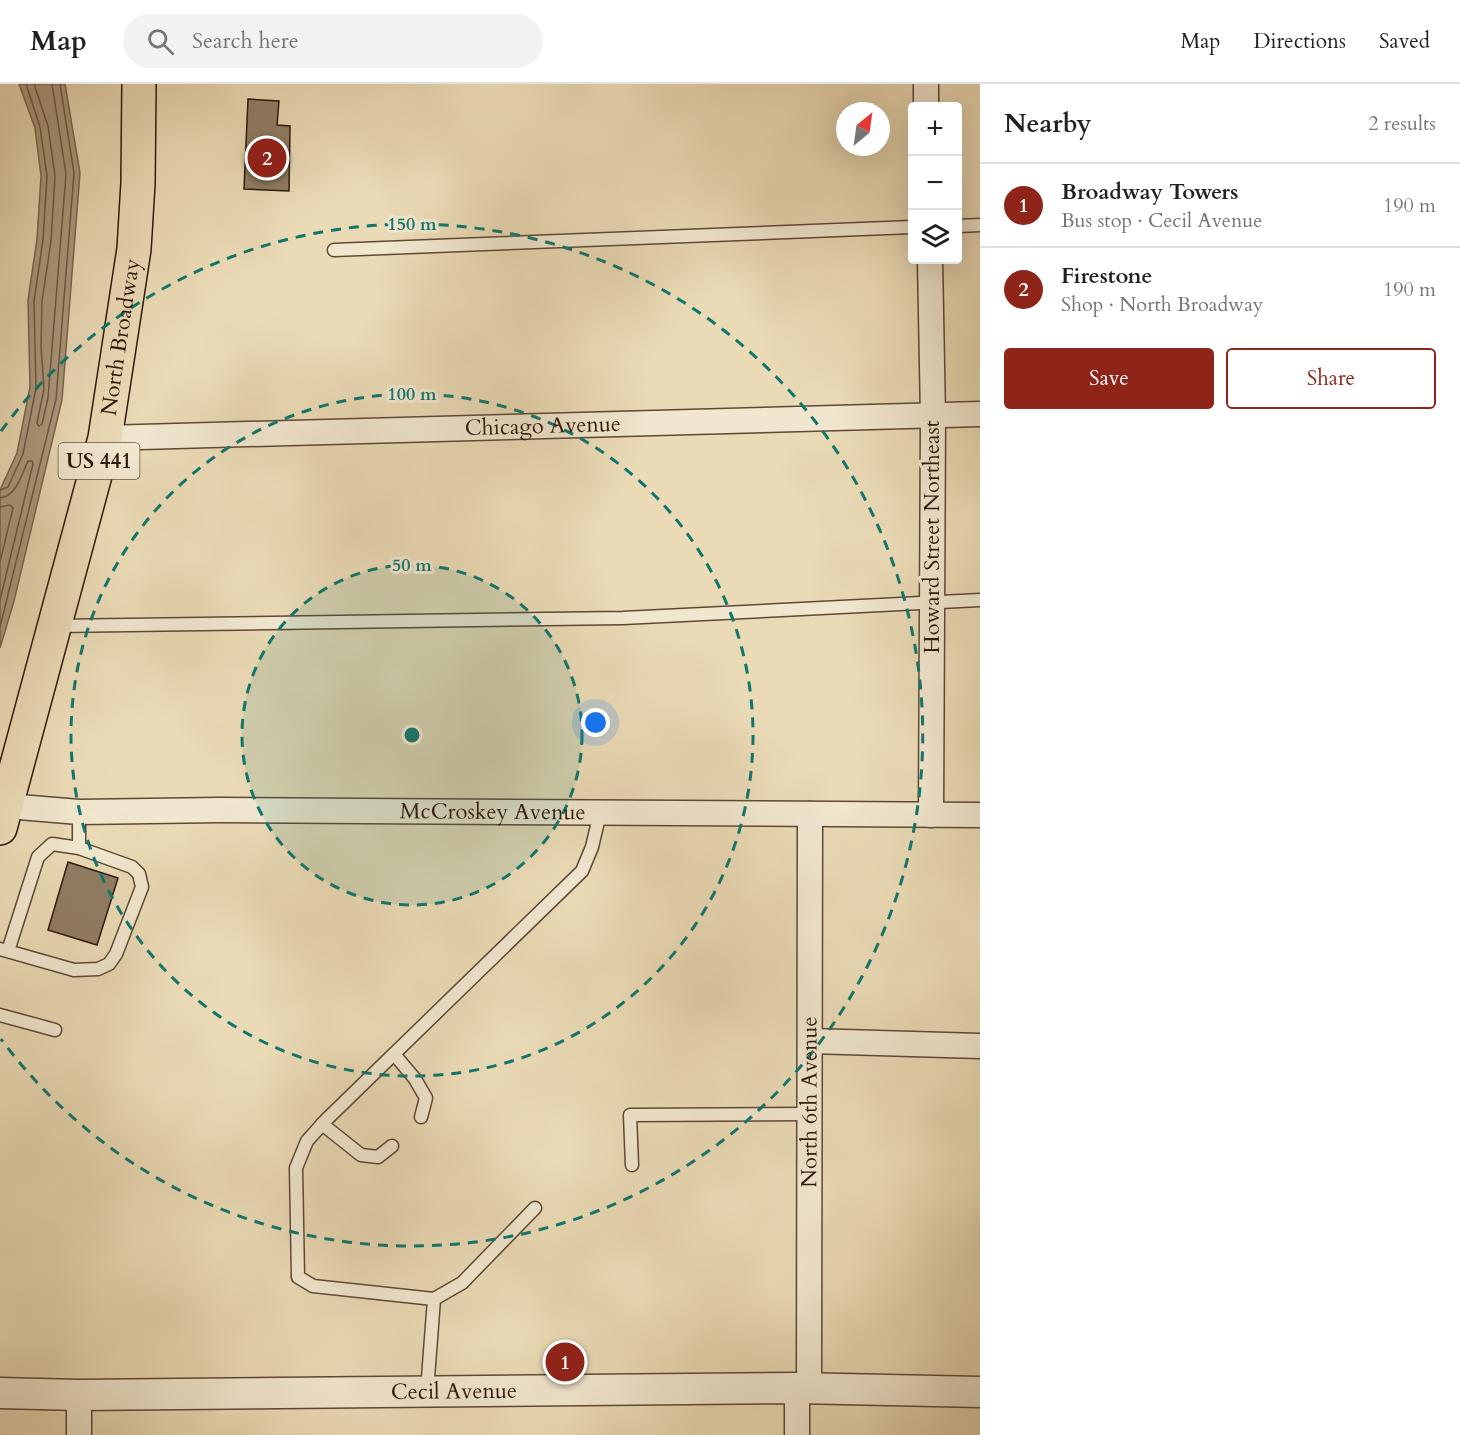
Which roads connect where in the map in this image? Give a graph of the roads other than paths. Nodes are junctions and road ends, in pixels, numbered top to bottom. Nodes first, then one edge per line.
1 (139, 84) edge
2 (926, 84) edge
3 (926, 102) edge
4 (980, 225) edge
5 (962, 226) edge
6 (908, 227) edge
7 (334, 250) dead end
8 (930, 264) edge
9 (980, 414) edge
10 (933, 417) junction
11 (105, 438) junction
12 (980, 600) edge
13 (932, 602) junction
14 (55, 626) junction
15 (2, 812) edge
16 (80, 812) junction
17 (600, 813) junction
18 (810, 814) junction
19 (931, 815) junction
20 (980, 815) edge
21 (79, 848) junction
22 (4, 950) edge
23 (0, 1015) edge
24 (55, 1030) dead end
25 (810, 1041) junction
26 (980, 1046) edge
27 (394, 1054) junction
28 (810, 1114) junction
29 (421, 1117) dead end
30 (322, 1124) junction
31 (392, 1146) dead end
32 (632, 1165) dead end
33 (535, 1208) dead end
34 (434, 1299) junction
35 (803, 1388) junction
36 (427, 1391) junction
37 (980, 1392) edge
38 (0, 1393) edge
39 (79, 1395) junction
40 (78, 1435) edge
41 (797, 1435) edge

1 - 11 main road, North Broadway / US 441
2 - 3 street
4 - 5 lane
6 - 7 lane
8 - 10 street, Howard Street Northeast
9 - 10 street, Chicago Avenue
10 - 11 street, Chicago Avenue
10 - 13 street, Howard Street Northeast
11 - 14 main road, North Broadway / US 441
12 - 13 lane
13 - 14 lane
13 - 19 street, Howard Street Northeast
14 - 15 main road, North Broadway / US 441
15 - 16 street, McCroskey Avenue
16 - 17 street, McCroskey Avenue
16 - 21 lane
17 - 18 street, McCroskey Avenue
17 - 27 lane
18 - 19 street, McCroskey Avenue
18 - 25 street, North 6th Avenue
19 - 20 street, McCroskey Avenue
21 - 22 lane
21 - 22 lane
23 - 24 lane
25 - 26 street
25 - 28 street, North 6th Avenue
27 - 29 lane
27 - 30 lane
28 - 32 lane
28 - 35 street, North 6th Avenue
30 - 31 lane
30 - 34 lane
33 - 34 lane
34 - 36 lane
35 - 36 street, Cecil Avenue
35 - 37 street, Cecil Avenue
35 - 41 street, North 6th Avenue
36 - 39 street, Cecil Avenue
38 - 39 street, Cecil Avenue
39 - 40 street

